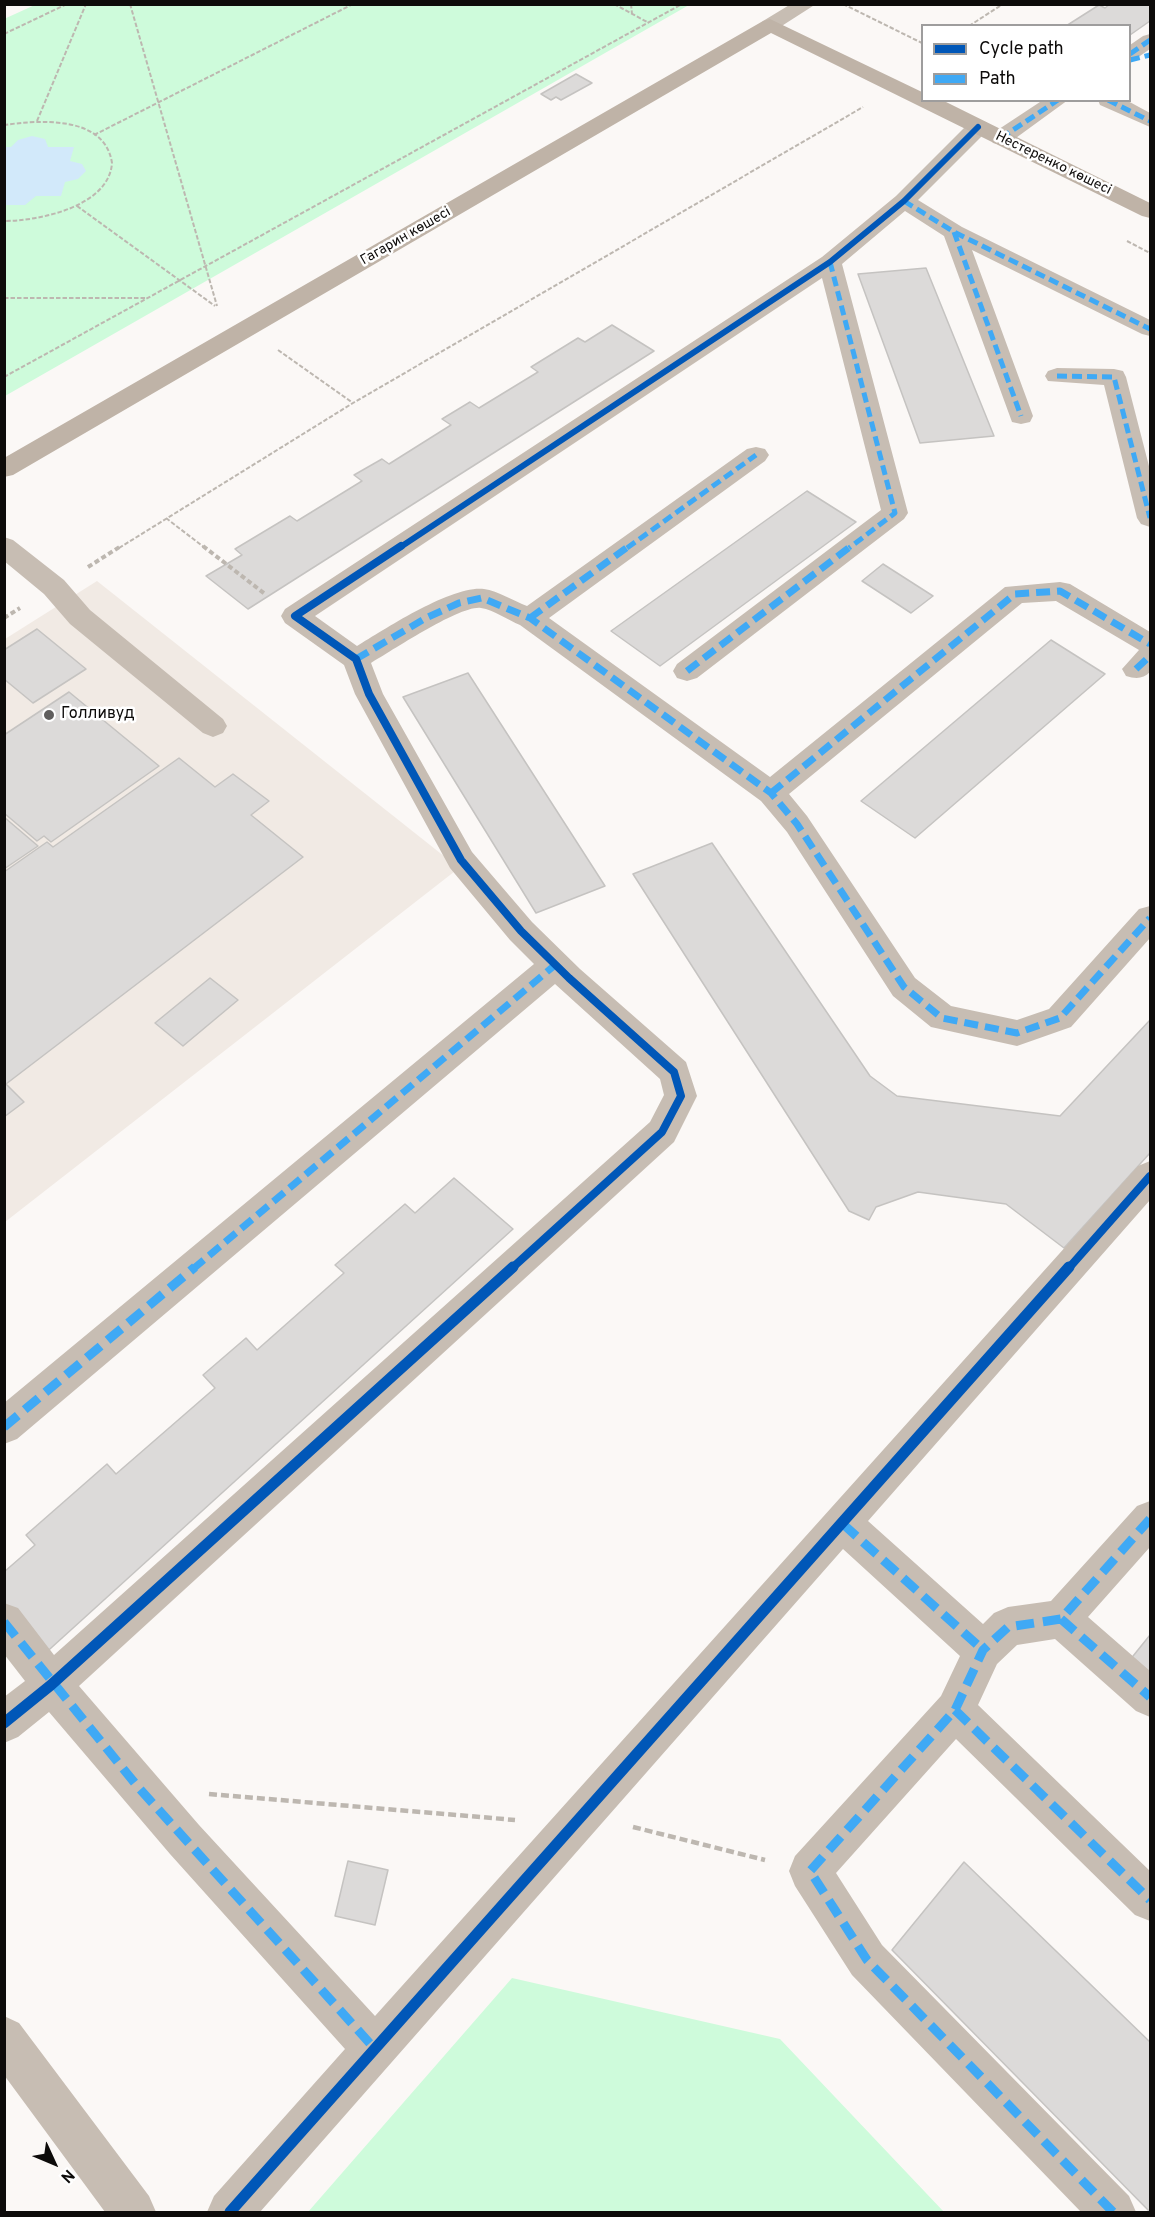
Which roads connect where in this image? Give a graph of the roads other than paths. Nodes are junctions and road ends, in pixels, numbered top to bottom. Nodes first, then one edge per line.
1 (806, 4) edge
2 (771, 25) junction
3 (1150, 40) edge
4 (1131, 53) edge
5 (1150, 56) edge
6 (1131, 60) edge
7 (921, 99) edge
8 (927, 102) edge
9 (1055, 102) edge
10 (1112, 102) edge
11 (1150, 121) edge
12 (978, 127) junction
13 (1001, 138) junction
14 (904, 201) junction
15 (1150, 212) edge
16 (954, 232) junction
17 (830, 262) junction
18 (1150, 329) edge
19 (1057, 376) dead end
20 (1021, 416) dead end
21 (756, 455) dead end
22 (4, 469) edge
23 (1150, 518) edge
24 (4, 546) edge
25 (530, 618) junction
26 (1150, 644) edge
27 (356, 659) junction
28 (687, 671) dead end
29 (213, 726) dead end
30 (771, 793) junction
31 (1150, 918) edge
32 (555, 965) junction
33 (1150, 1176) edge
34 (4, 1427) edge
35 (1150, 1519) edge
36 (843, 1524) junction
37 (1061, 1619) junction
38 (4, 1622) edge
39 (983, 1650) junction
40 (51, 1685) junction
41 (1150, 1697) edge
42 (955, 1710) junction
43 (4, 1723) edge
44 (1150, 1900) edge
45 (4, 2038) edge
46 (375, 2049) junction
47 (133, 2212) edge
48 (230, 2212) edge
49 (1113, 2212) edge

1 - 2 street, Гагарин көшесі
2 - 7 main road, Нестеренко көшесі
2 - 22 main road, Гагарин көшесі
3 - 4 street
5 - 6 street
8 - 12 main road, Нестеренко көшесі
9 - 13 street
10 - 11 street
12 - 13 main road, Нестеренко көшесі
12 - 14 street
13 - 15 main road, Нестеренко көшесі
14 - 16 street
14 - 17 street
16 - 18 street
16 - 20 street
17 - 27 street
17 - 28 street
19 - 23 street
21 - 25 street
24 - 29 street
25 - 27 street
25 - 30 street
26 - 30 street
27 - 32 street
30 - 31 street
32 - 34 street
32 - 40 street
33 - 36 street
35 - 37 street
36 - 39 street
36 - 46 street
37 - 39 street
37 - 41 street
38 - 40 street
39 - 42 street
40 - 43 street
40 - 46 street
42 - 44 street
42 - 49 street
45 - 47 street
46 - 48 street

